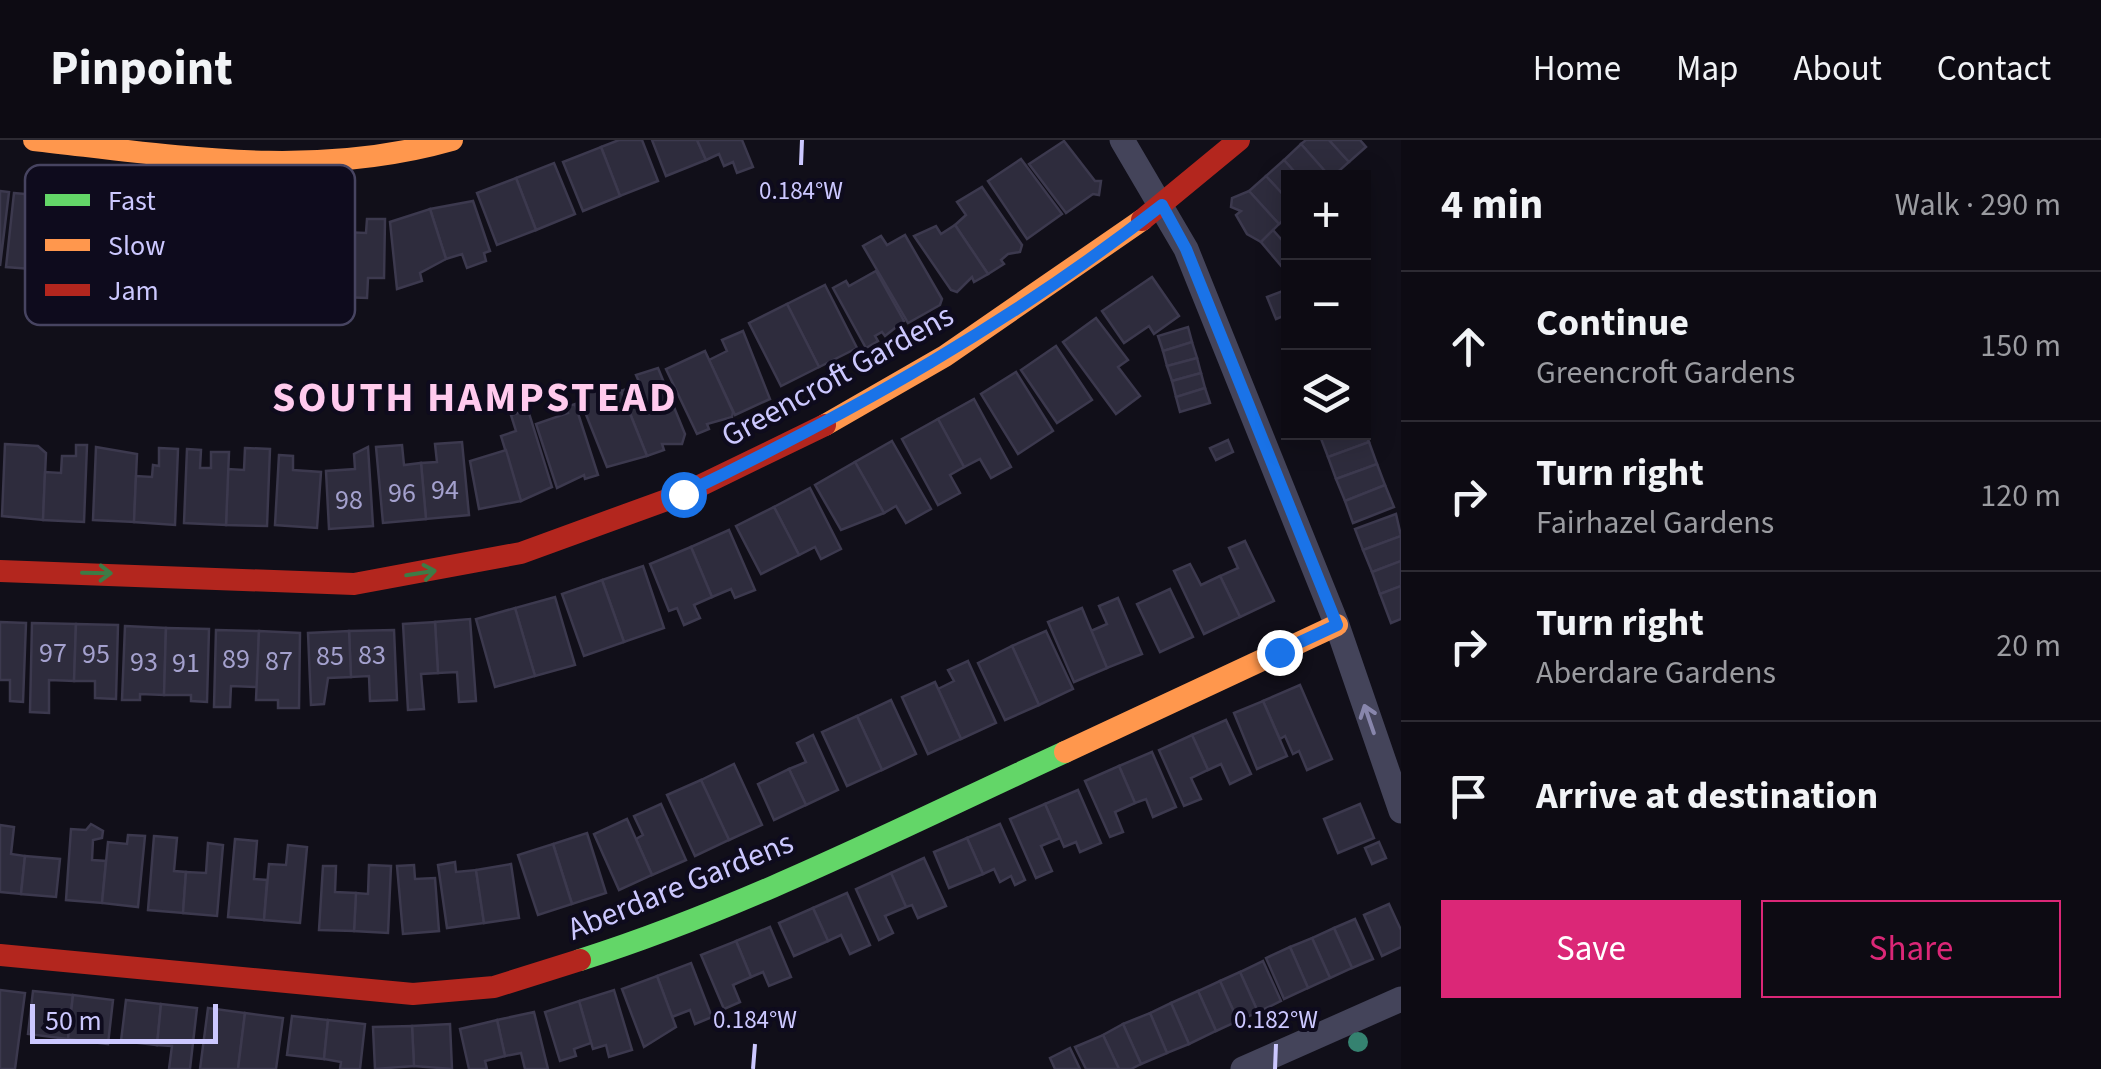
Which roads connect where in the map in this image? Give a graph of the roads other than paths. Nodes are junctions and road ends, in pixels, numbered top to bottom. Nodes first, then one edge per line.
1 (34, 140) edge
2 (452, 140) edge
3 (1122, 140) edge
4 (1239, 140) edge
5 (1162, 205) junction
6 (0, 571) edge
7 (1337, 625) junction
8 (1401, 811) edge
9 (0, 955) edge
10 (1401, 998) edge
11 (1243, 1069) edge

1 - 2 street
3 - 5 street
4 - 5 street, Greencroft Gardens
6 -> 5 street, Greencroft Gardens
5 - 7 street
8 -> 7 street
7 - 9 street, Aberdare Gardens
10 - 11 street

